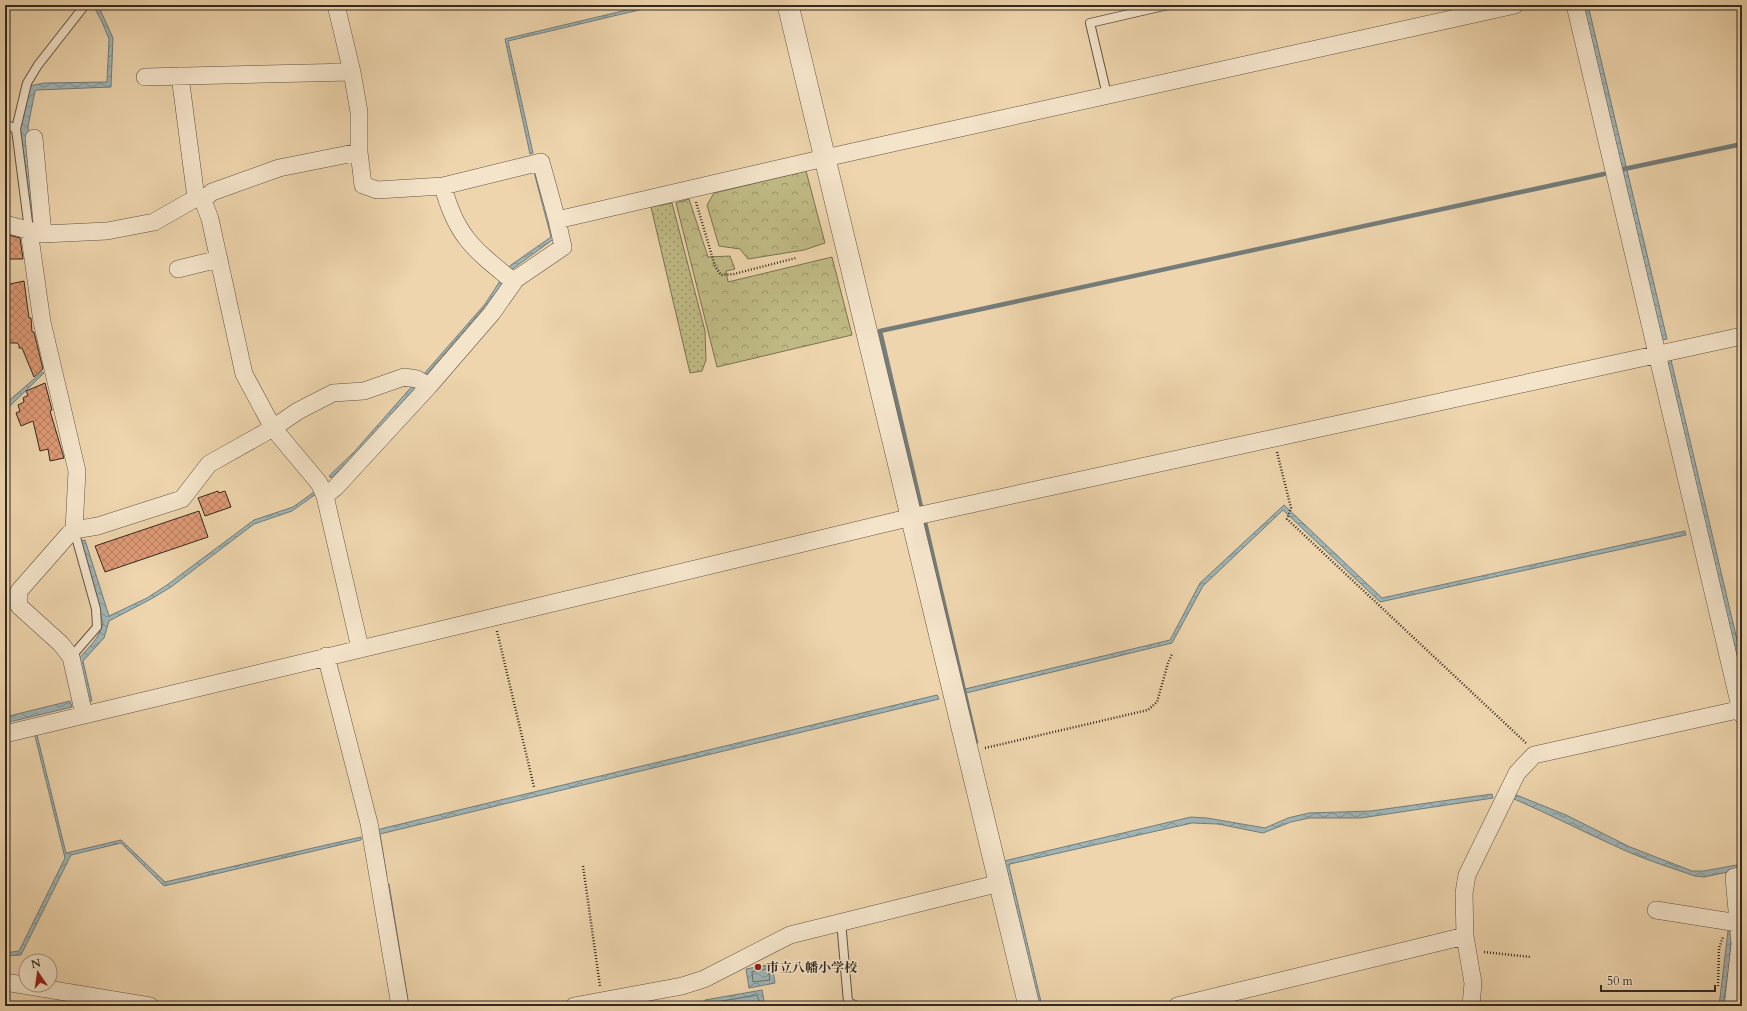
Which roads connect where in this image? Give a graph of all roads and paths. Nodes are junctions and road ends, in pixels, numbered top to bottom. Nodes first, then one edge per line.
1 (85, 5) edge
2 (336, 5) edge
3 (788, 5) edge
4 (1168, 5) edge
5 (1515, 5) edge
6 (1575, 5) edge
7 (352, 72) junction
8 (180, 76) junction
9 (145, 77) dead end
10 (1107, 95) junction
11 (5, 124) edge
12 (16, 129) junction
13 (34, 138) dead end
14 (359, 152) junction
15 (824, 158) junction
16 (443, 186) junction
17 (692, 188) junction
18 (200, 199) junction
19 (558, 220) junction
20 (5, 224) edge
21 (36, 232) junction
22 (796, 258) dead end
23 (219, 259) junction
24 (178, 269) dead end
25 (514, 282) junction
26 (1742, 336) edge
27 (1657, 355) junction
28 (429, 386) junction
29 (273, 428) junction
30 (1274, 438) junction
31 (324, 496) junction
32 (912, 516) junction
33 (74, 530) junction
34 (494, 616) junction
35 (360, 648) junction
36 (1172, 654) dead end
37 (326, 656) junction
38 (72, 657) junction
39 (1742, 711) edge
40 (84, 715) junction
41 (5, 734) edge
42 (969, 752) junction
43 (1538, 754) junction
44 (534, 787) dead end
45 (583, 866) dead end
46 (1742, 876) edge
47 (1000, 883) junction
48 (1656, 910) dead end
49 (841, 921) junction
50 (1733, 923) junction
51 (1465, 936) junction
52 (1468, 954) junction
53 (1531, 957) dead end
54 (5, 982) edge
55 (1718, 989) dead end
56 (602, 1000) junction
57 (141, 1005) edge
58 (400, 1006) edge
59 (574, 1006) edge
60 (857, 1006) edge
61 (1029, 1006) edge
62 (1177, 1006) edge
63 (1471, 1006) edge
64 (1733, 1006) edge

1 - 12 lane
2 - 7 street
3 - 15 street
4 - 10 lane
5 - 10 street
6 - 27 street
7 - 8 street
7 - 14 street
8 - 9 street
8 - 18 street
10 - 15 street
11 - 12 lane
12 - 21 lane
13 - 21 street
14 - 16 street
14 - 18 street
15 - 17 street
15 - 32 street
16 - 19 street
16 - 25 street
17 - 19 street
17 - 22 path
18 - 21 street
18 - 23 street
19 - 25 street
20 - 21 street
21 - 33 street
23 - 24 street
23 - 29 street
25 - 28 street
26 - 27 street
27 - 30 street
27 - 39 street
28 - 29 street
28 - 31 street
29 - 31 street
29 - 33 street
30 - 32 street
30 - 43 path
31 - 35 street
32 - 34 street
32 - 42 street
33 - 38 lane
33 - 38 street
34 - 35 street
34 - 44 path
35 - 37 street
36 - 42 path
37 - 40 street
37 - 58 street
38 - 40 street
39 - 43 street
40 - 41 street
42 - 47 street
43 - 51 street
45 - 56 path
46 - 50 street
47 - 49 street
47 - 61 street
48 - 50 street
49 - 56 street
49 - 60 lane
50 - 55 path
50 - 64 street
51 - 52 street
51 - 62 street
52 - 53 path
52 - 63 street
54 - 57 street
56 - 59 street

